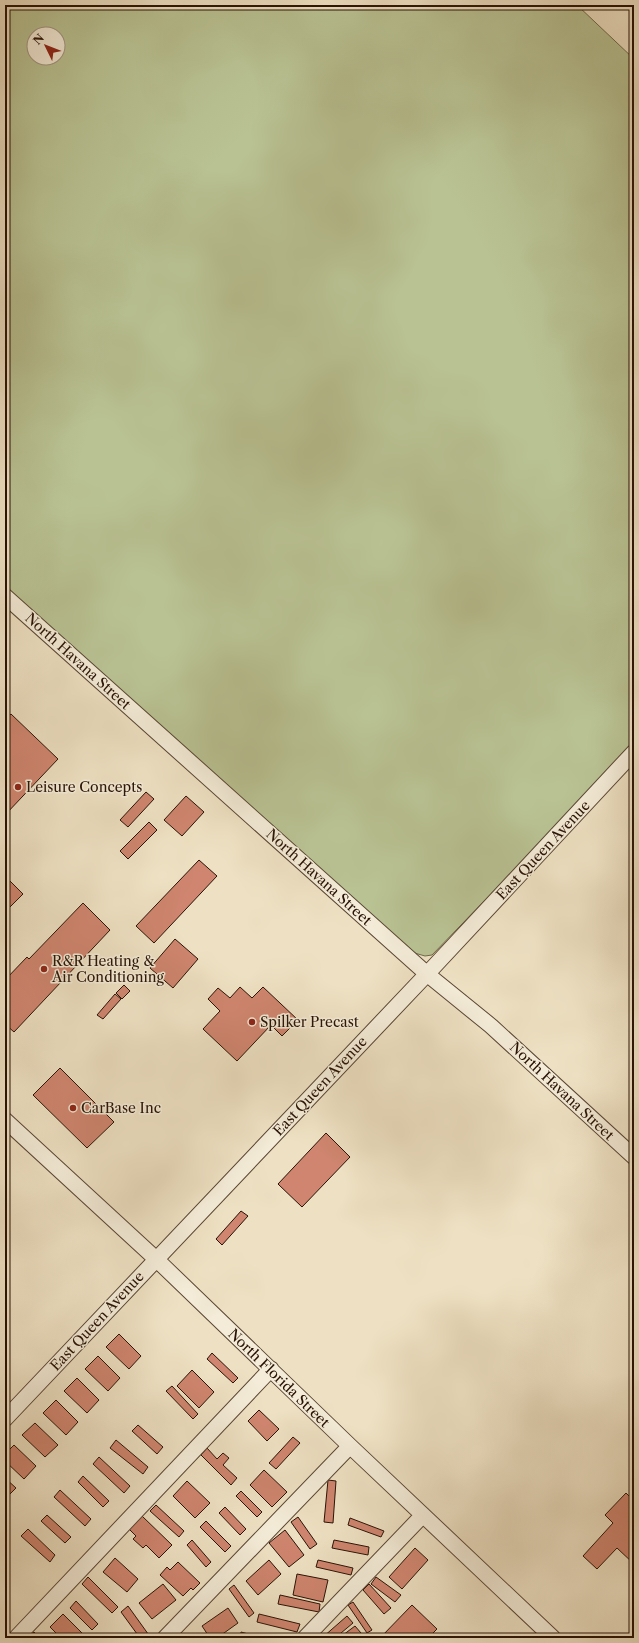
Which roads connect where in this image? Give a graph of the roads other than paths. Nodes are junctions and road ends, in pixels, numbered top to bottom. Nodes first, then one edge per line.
1 (5, 596) edge
2 (634, 752) edge
3 (427, 974) junction
4 (5, 1120) edge
5 (634, 1157) edge
6 (156, 1259) junction
7 (271, 1369) junction
8 (5, 1419) edge
9 (350, 1446) junction
10 (423, 1515) junction
11 (16, 1638) edge
12 (165, 1638) edge
13 (305, 1638) edge
14 (553, 1638) edge

1 - 3 street, North Havana Street
2 - 3 street, East Queen Avenue
3 - 5 street, North Havana Street
3 - 6 street, East Queen Avenue
4 - 6 street, North Florida Street
6 - 7 street, North Florida Street
6 - 8 street, East Queen Avenue
7 - 9 street, North Florida Street
7 - 11 street
9 - 10 street, North Florida Street
9 - 12 street
10 - 13 street
10 - 14 street, North Florida Street

